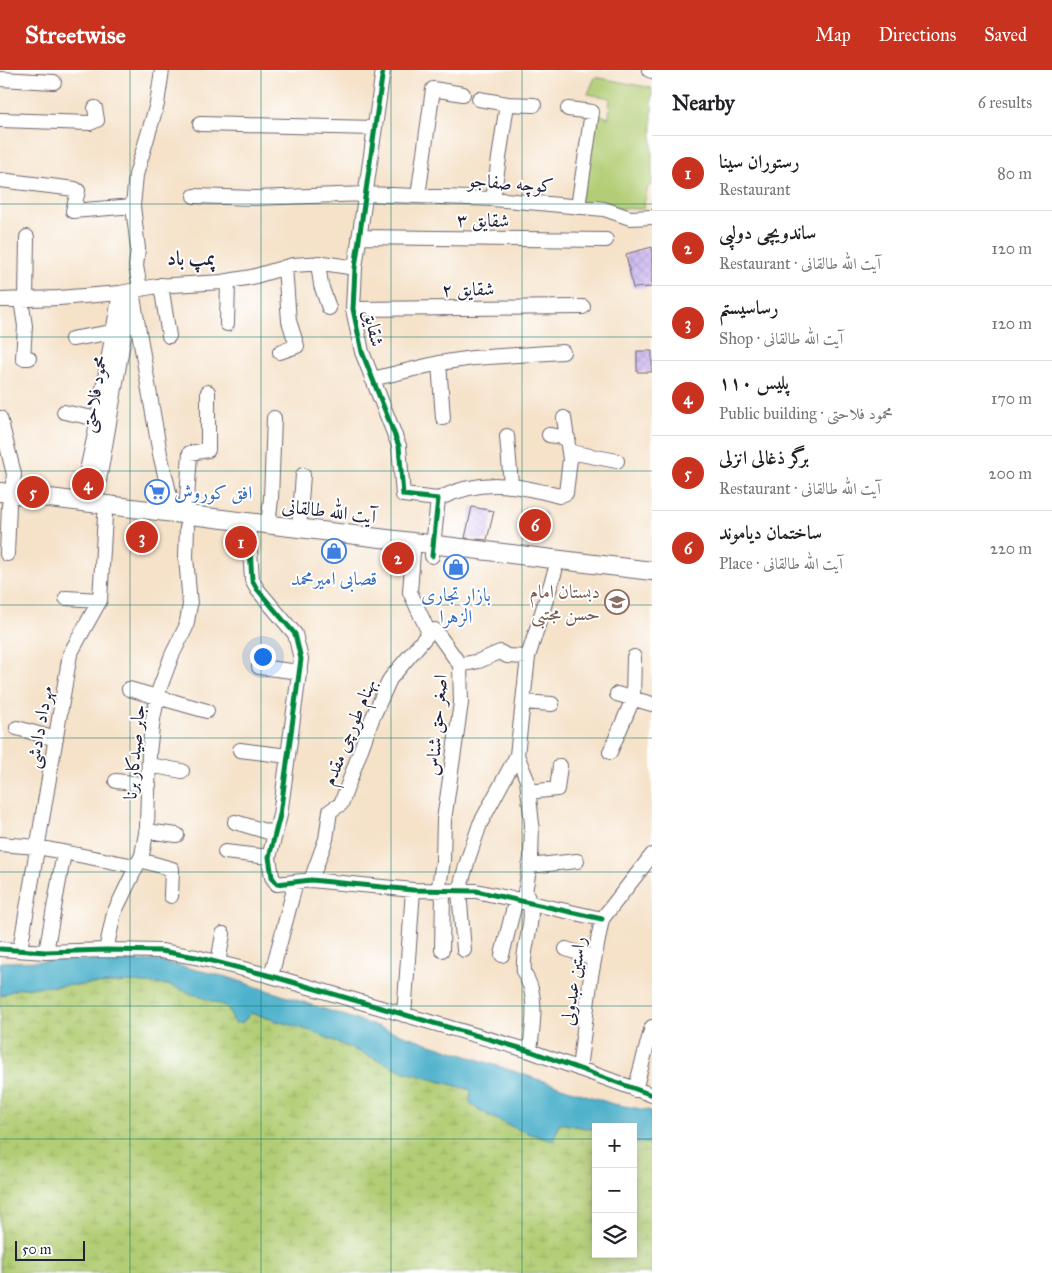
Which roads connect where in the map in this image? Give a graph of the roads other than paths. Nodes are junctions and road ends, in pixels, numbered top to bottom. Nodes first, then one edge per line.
1 (162, 70) edge
2 (383, 70) edge
3 (0, 80) edge
4 (54, 82) dead end
5 (463, 94) dead end
6 (479, 99) dead end
7 (506, 104) junction
8 (534, 105) dead end
9 (96, 108) dead end
10 (568, 109) dead end
11 (0, 120) edge
12 (200, 124) dead end
13 (375, 128) junction
14 (0, 180) edge
15 (366, 194) junction
16 (194, 196) dead end
17 (418, 196) junction
18 (493, 199) junction
19 (133, 206) junction
20 (578, 207) junction
21 (652, 217) edge
22 (27, 237) dead end
23 (359, 238) junction
24 (606, 240) dead end
25 (318, 263) junction
26 (285, 267) junction
27 (355, 268) junction
28 (228, 281) junction
29 (161, 285) junction
30 (130, 291) junction
31 (0, 300) edge
32 (24, 300) junction
33 (582, 307) dead end
34 (329, 308) dead end
35 (353, 309) junction
36 (227, 324) dead end
37 (113, 332) junction
38 (169, 336) dead end
39 (72, 339) dead end
40 (280, 352) dead end
41 (563, 352) dead end
42 (29, 358) dead end
43 (439, 363) junction
44 (110, 379) junction
45 (372, 379) junction
46 (208, 392) dead end
47 (64, 412) dead end
48 (0, 418) edge
49 (274, 418) dead end
50 (443, 418) dead end
51 (564, 418) dead end
52 (98, 419) junction
53 (100, 435) junction
54 (549, 435) dead end
55 (507, 436) dead end
56 (568, 438) junction
57 (570, 452) junction
58 (617, 461) dead end
59 (303, 475) dead end
60 (511, 484) junction
61 (5, 498) edge
62 (438, 499) junction
63 (93, 509) junction
64 (182, 518) junction
65 (268, 525) junction
66 (299, 528) junction
67 (249, 534) junction
68 (414, 548) junction
69 (433, 550) junction
70 (7, 554) dead end
71 (555, 571) junction
72 (652, 571) edge
73 (652, 582) edge
74 (66, 598) dead end
75 (100, 600) junction
76 (429, 633) junction
77 (528, 657) junction
78 (634, 657) dead end
79 (460, 665) junction
80 (260, 667) dead end
81 (300, 672) junction
82 (129, 689) dead end
83 (617, 694) dead end
84 (158, 695) junction
85 (633, 698) junction
86 (523, 702) junction
87 (552, 704) dead end
88 (652, 704) edge
89 (207, 711) dead end
90 (17, 728) dead end
91 (56, 739) junction
92 (240, 750) dead end
93 (610, 752) dead end
94 (517, 754) junction
95 (288, 756) junction
96 (149, 765) junction
97 (560, 766) dead end
98 (182, 771) dead end
99 (116, 781) dead end
100 (149, 785) junction
101 (528, 792) junction
102 (234, 822) dead end
103 (146, 831) junction
104 (275, 834) junction
105 (177, 835) dead end
106 (0, 844) edge
107 (37, 847) junction
108 (225, 852) dead end
109 (64, 853) junction
110 (652, 855) edge
111 (269, 857) junction
112 (577, 861) dead end
113 (137, 863) junction
114 (529, 866) junction
115 (310, 880) junction
116 (296, 882) junction
117 (413, 890) junction
118 (460, 891) junction
119 (441, 892) junction
120 (171, 896) dead end
121 (516, 899) junction
122 (532, 903) junction
123 (602, 919) junction
124 (223, 934) dead end
125 (0, 949) edge
126 (566, 949) dead end
127 (20, 950) junction
128 (106, 950) junction
129 (442, 950) dead end
130 (464, 950) dead end
131 (46, 952) junction
132 (502, 955) dead end
133 (594, 958) junction
134 (218, 963) junction
135 (271, 976) junction
136 (404, 1015) junction
137 (652, 1027) edge
138 (530, 1051) junction
139 (579, 1069) junction
140 (635, 1090) junction
141 (652, 1095) edge

1 - 19 street
2 - 13 street, شقایق
3 - 4 street
5 - 17 street
6 - 7 street
7 - 8 street
7 - 18 street
9 - 11 street
10 - 20 street
12 - 13 street
13 - 15 street, شقایق
14 - 19 street
15 - 16 street, کوچه صفاجو
15 - 17 street, کوچه صفاجو
15 - 23 street, شقایق
17 - 18 street, کوچه صفاجو
18 - 20 street, کوچه صفاجو
19 - 30 street
20 - 21 street, کوچه صفاجو
22 - 32 street
23 - 24 street, شقایق ۳
23 - 27 street, شقایق
25 - 26 street
25 - 27 street
25 - 34 street
26 - 28 street
26 - 40 street
27 - 35 street, شقایق
28 - 29 street
28 - 36 street
29 - 30 street
29 - 38 street
30 - 32 street
30 - 37 street, محمود فلاحتی
30 - 44 street, محمود فلاحتی
30 - 64 street
31 - 32 street
32 - 42 street
33 - 35 street, شقایق ۲
35 - 45 street, شقایق
37 - 39 street
37 - 44 street, محمود فلاحتی
41 - 43 street
43 - 45 street
43 - 50 street
44 - 52 street, محمود فلاحتی
44 - 53 street, محمود فلاحتی
45 - 62 street, شقایق
46 - 64 street
47 - 52 street
48 - 61 street
49 - 65 street
51 - 56 street
52 - 53 street, محمود فلاحتی
53 - 63 street, محمود فلاحتی
54 - 56 street
55 - 60 street
56 - 57 street
57 - 58 street
57 - 60 street
59 - 66 street
60 - 62 street
61 - 63 main road, آیت الله طالقانی
61 - 70 street
62 - 69 street
63 - 64 main road, آیت الله طالقانی
63 - 75 street, مهرداد دادشی
64 - 65 main road, آیت الله طالقانی
64 - 67 main road, آیت الله طالقانی
64 - 84 street, جابر صیدکار برنا
65 - 66 main road, آیت الله طالقانی
66 - 68 main road, آیت الله طالقانی
67 - 68 main road, آیت الله طالقانی
67 - 81 street
68 - 69 main road, آیت الله طالقانی
68 - 76 street, اصغر حق شناس
69 - 71 main road, آیت الله طالقانی
69 - 72 main road, آیت الله طالقانی
71 - 73 main road, آیت الله طالقانی
71 - 77 street
74 - 75 street
75 - 91 street, مهرداد دادشی
76 - 79 street, اصغر حق شناس
76 - 115 street, بهنام طورچی مقدم
77 - 79 street
77 - 86 street
78 - 85 street
79 - 119 street, اصغر حق شناس
80 - 81 street
81 - 95 street
82 - 84 street
83 - 85 street
84 - 89 street
84 - 96 street, جابر صیدکار برنا
85 - 88 street
85 - 93 street
86 - 87 street
86 - 94 street
90 - 91 street
91 - 107 street, مهرداد دادشی
92 - 95 street
94 - 101 street
94 - 118 street
95 - 104 street
96 - 98 street
96 - 100 street, جابر صیدکار برنا
97 - 101 street
99 - 100 street
100 - 103 street, جابر صیدکار برنا
101 - 114 street
102 - 104 street
103 - 105 street
103 - 113 street, جابر صیدکار برنا
104 - 111 street
106 - 107 street
107 - 109 street
107 - 127 street, مهرداد دادشی
108 - 111 street
109 - 113 street
109 - 131 street
110 - 123 street, راستین عبدولی
111 - 116 street
112 - 114 street
113 - 120 street
113 - 128 street, جابر صیدکار برنا
114 - 122 street
115 - 116 street
115 - 117 street
116 - 135 street
117 - 119 street
117 - 136 street
118 - 119 street
118 - 121 street
118 - 130 street
119 - 129 street, اصغر حق شناس
121 - 122 street
121 - 132 street
122 - 123 street
122 - 138 street
123 - 133 street, راستین عبدولی
124 - 134 street
125 - 127 street
126 - 133 street
127 - 131 street
128 - 131 street
128 - 134 street
133 - 139 street, راستین عبدولی
134 - 135 street
135 - 136 street
136 - 138 street
137 - 140 street
138 - 139 street
139 - 140 street
140 - 141 street

